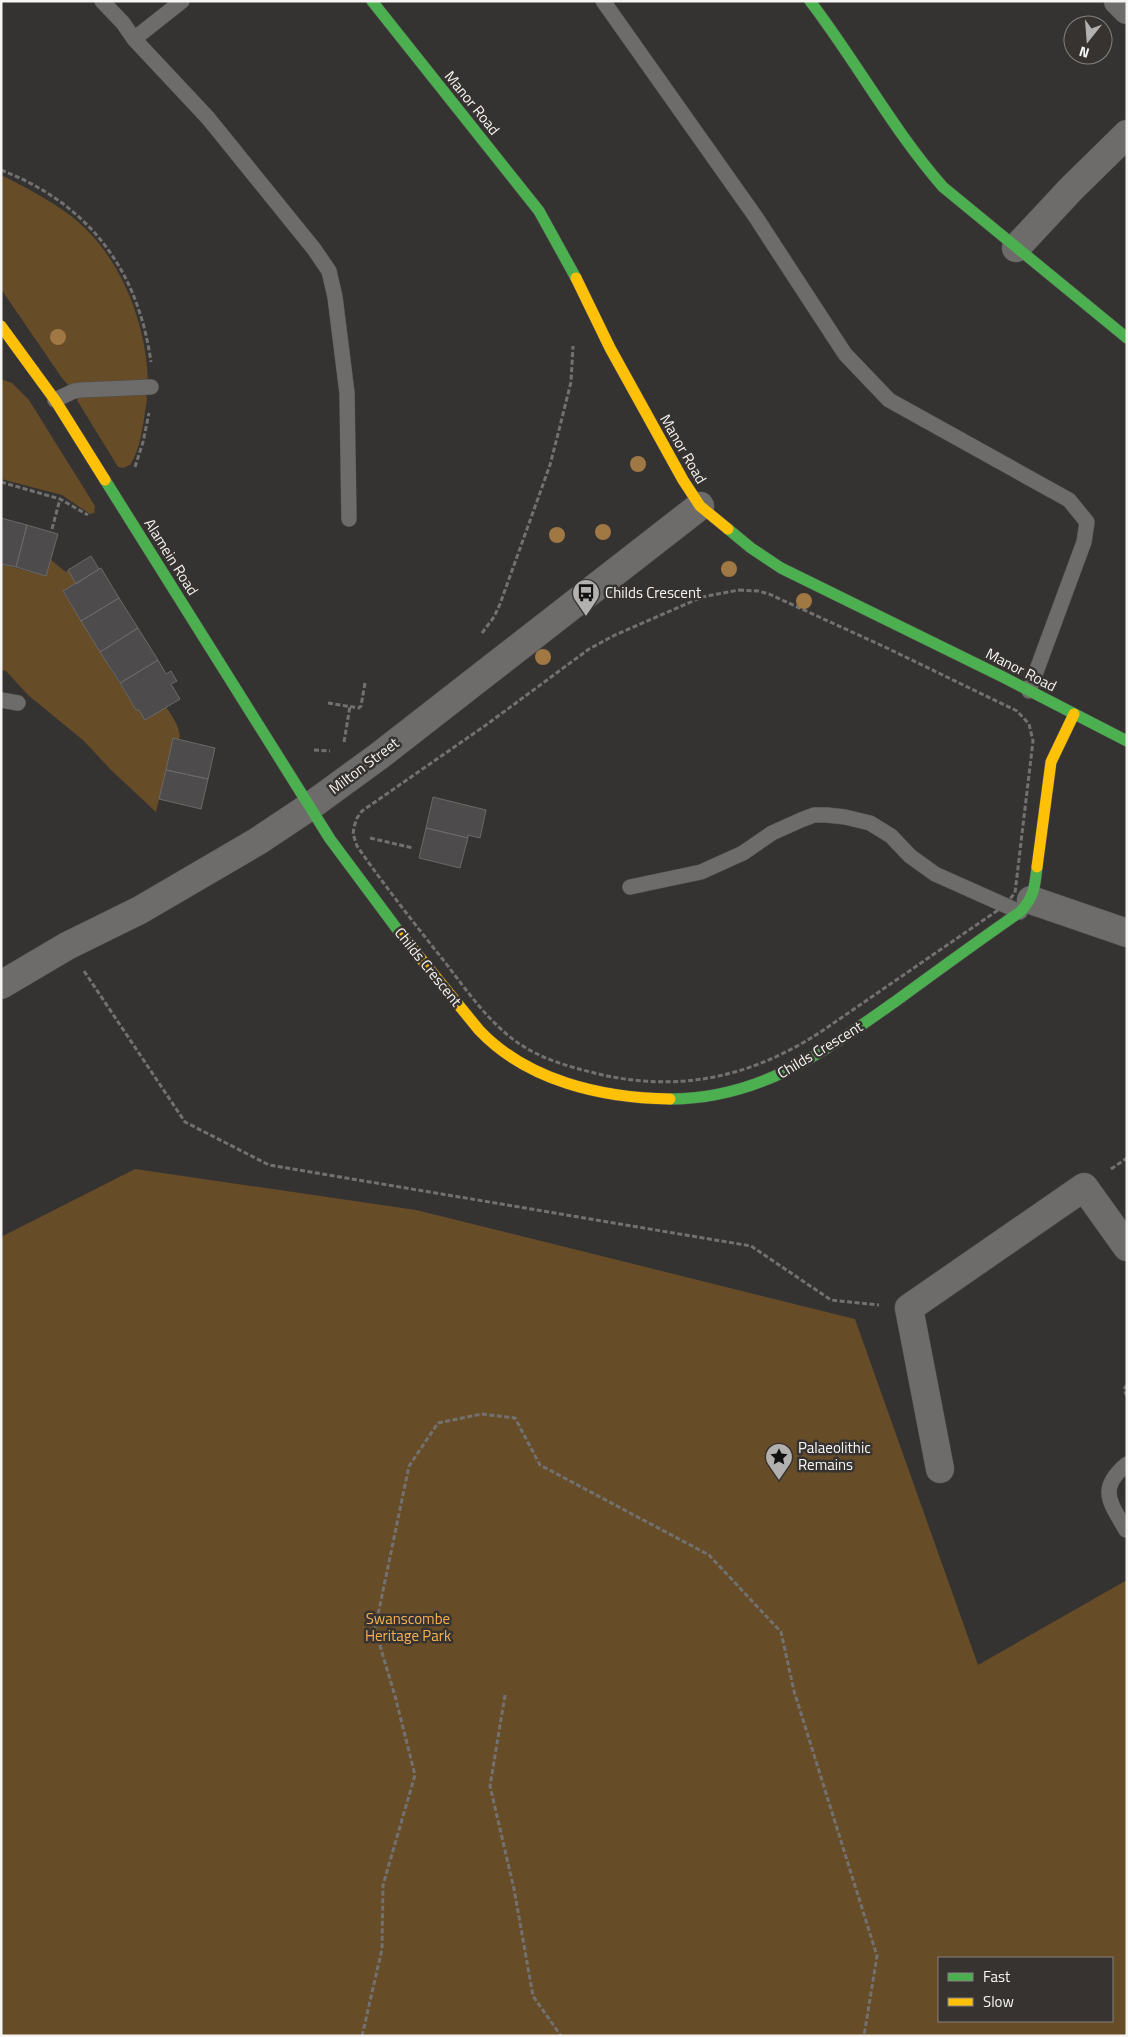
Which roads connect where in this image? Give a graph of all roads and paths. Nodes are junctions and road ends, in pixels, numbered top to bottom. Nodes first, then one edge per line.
1 (102, 1) edge
2 (182, 1) edge
3 (372, 1) edge
4 (603, 1) edge
5 (810, 1) edge
6 (1118, 1) edge
7 (1127, 10) edge
8 (134, 39) junction
9 (1127, 134) edge
10 (1, 170) edge
11 (1016, 248) junction
12 (3, 332) edge
13 (1127, 338) edge
14 (151, 387) junction
15 (54, 400) junction
16 (132, 472) dead end
17 (1, 482) edge
18 (60, 499) junction
19 (700, 506) junction
20 (94, 519) dead end
21 (349, 519) dead end
22 (52, 528) dead end
23 (365, 683) dead end
24 (1030, 691) junction
25 (1, 700) edge
26 (18, 703) dead end
27 (328, 703) dead end
28 (350, 706) junction
29 (1074, 714) junction
30 (1127, 741) edge
31 (344, 745) dead end
32 (310, 807) junction
33 (357, 846) junction
34 (413, 848) dead end
35 (630, 887) dead end
36 (1004, 906) junction
37 (1025, 906) junction
38 (1127, 933) edge
39 (67, 946) junction
40 (1, 984) edge
41 (1127, 1247) edge
42 (908, 1308) junction
43 (1127, 1385) edge
44 (1127, 1397) edge
45 (1127, 1464) edge
46 (940, 1469) dead end
47 (1126, 1530) edge
48 (505, 1695) dead end
49 (362, 2036) edge
50 (561, 2036) edge
51 (864, 2036) edge

1 - 8 lane
2 - 8 lane
3 - 19 street, Manor Road
4 - 24 lane
5 - 11 street
6 - 7 street
8 - 21 lane
9 - 11 street
10 - 14 path
11 - 13 street
12 - 15 street, Alamein Road
14 - 15 lane
14 - 16 path
15 - 32 street, Alamein Road
17 - 18 path
18 - 20 path
18 - 22 path
19 - 24 street, Manor Road
19 - 32 street, Milton Street
23 - 28 path
24 - 29 street, Manor Road
25 - 26 lane
27 - 28 path
28 - 31 path
29 - 30 street, Manor Road
29 - 37 street
32 - 37 street, Childs Crescent
32 - 39 street, Milton Street
33 - 34 path
33 - 36 path
33 - 36 path
35 - 36 lane
36 - 37 lane
37 - 38 street
39 - 40 street, Milton Street
39 - 42 path
41 - 42 street
42 - 46 street
43 - 44 path
45 - 47 lane
48 - 50 path
49 - 51 path

